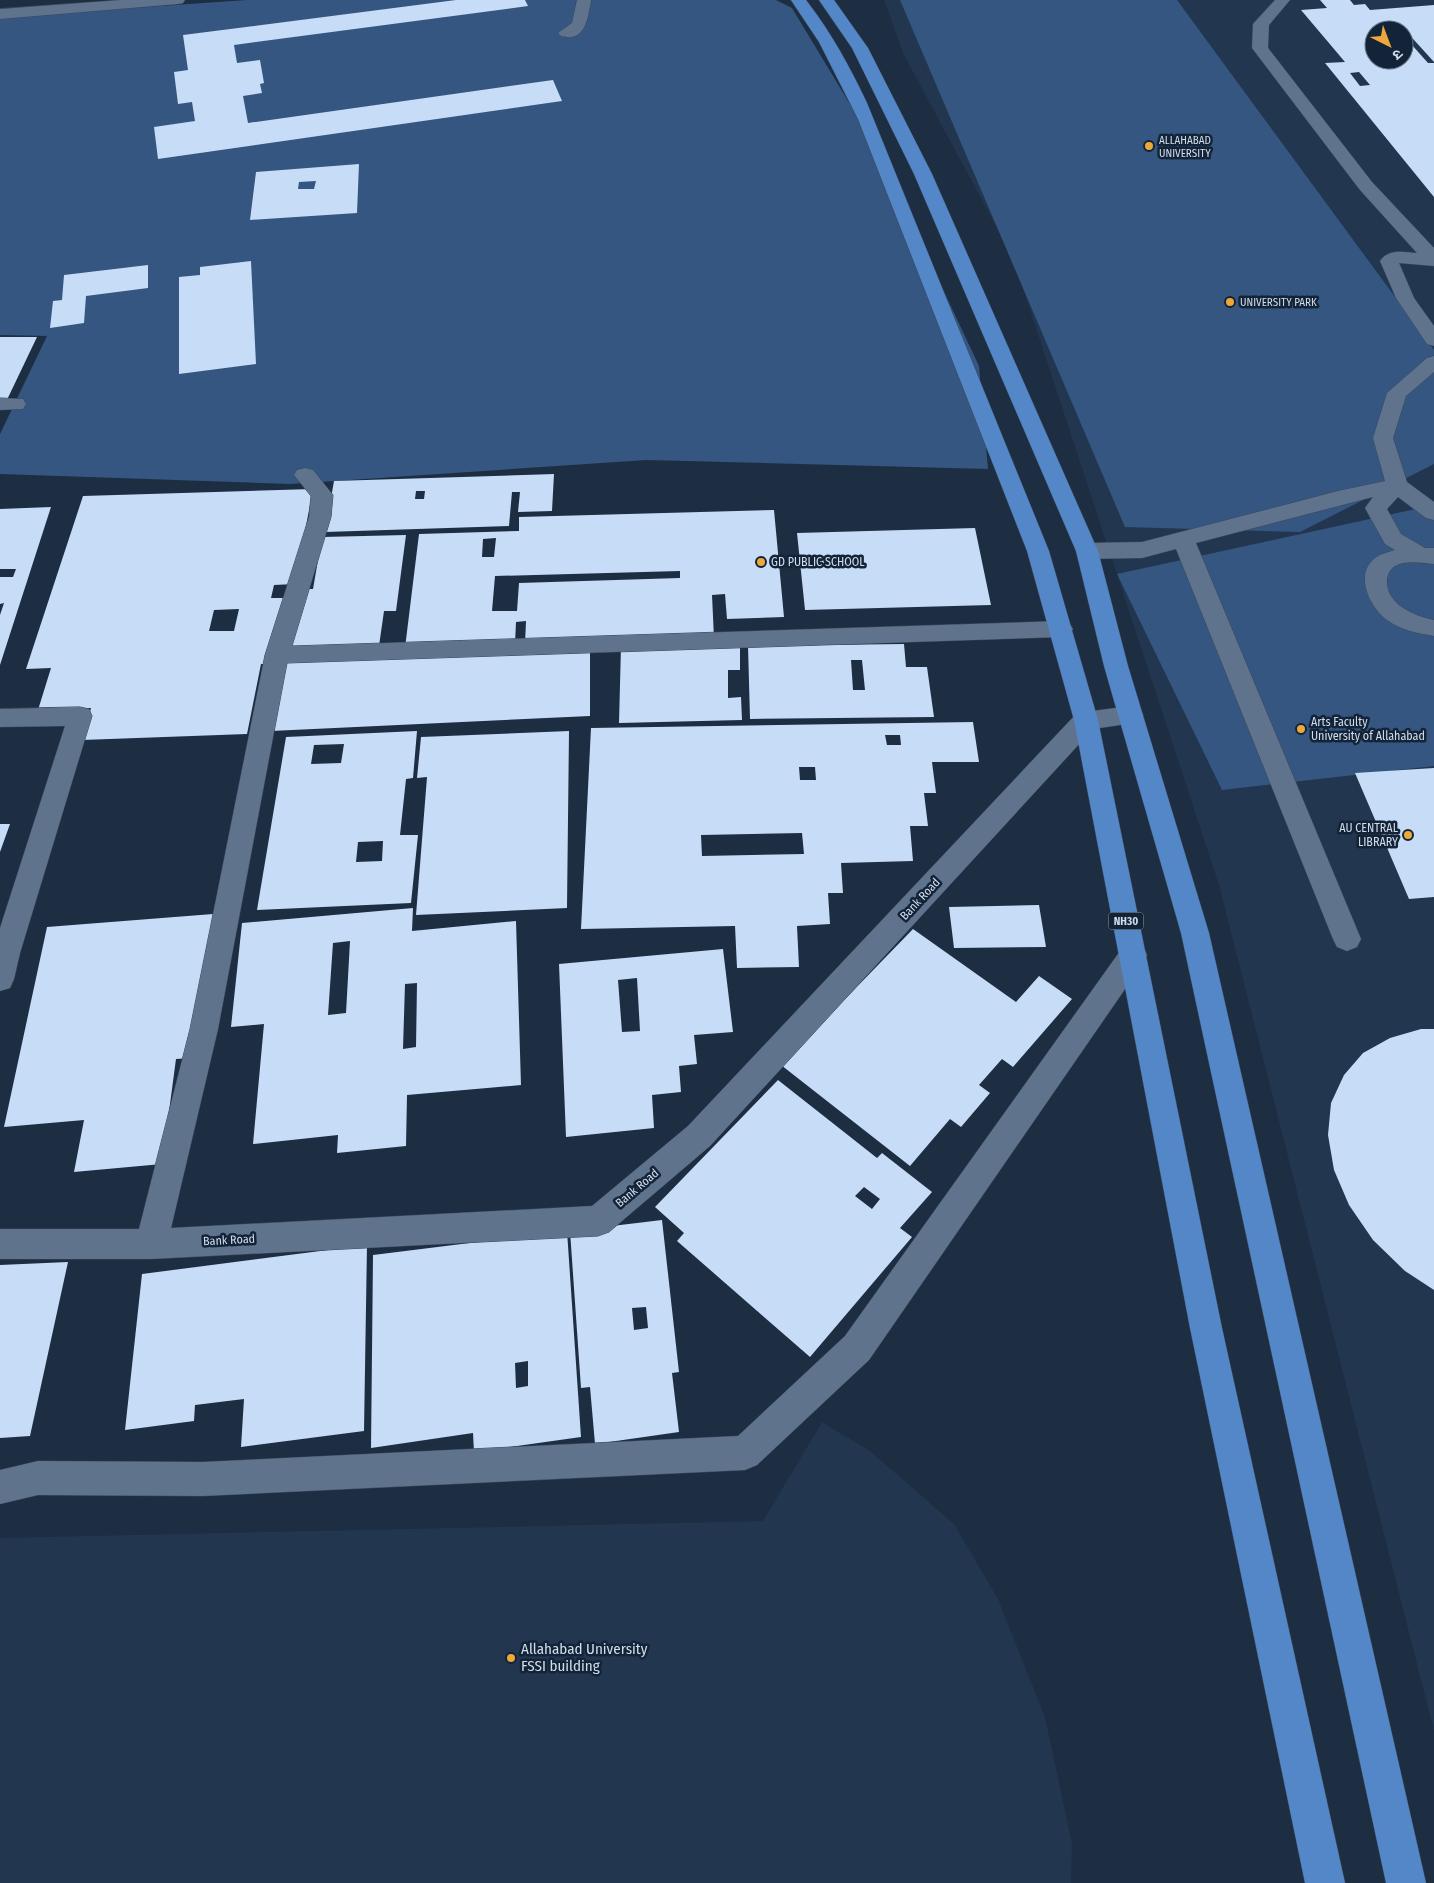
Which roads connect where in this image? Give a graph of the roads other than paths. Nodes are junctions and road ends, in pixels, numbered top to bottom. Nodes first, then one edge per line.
1 (178, 0) edge
2 (584, 0) edge
3 (798, 0) edge
4 (826, 0) edge
5 (1283, 0) edge
6 (0, 14) edge
7 (566, 33) dead end
8 (1434, 256) edge
9 (1434, 260) edge
10 (1434, 340) edge
11 (1434, 362) edge
12 (305, 475) dead end
13 (1398, 485) junction
14 (1434, 513) edge
15 (1183, 539) junction
16 (1391, 549) junction
17 (1087, 551) junction
18 (1426, 555) edge
19 (1434, 628) edge
20 (1061, 629) junction
21 (277, 654) junction
22 (1131, 715) junction
23 (0, 718) edge
24 (1086, 720) junction
25 (1347, 939) dead end
26 (1133, 954) junction
27 (0, 980) edge
28 (0, 1244) edge
29 (151, 1244) junction
30 (0, 1487) edge
31 (1325, 1883) edge
32 (1406, 1883) edge

1 - 6 street
2 - 7 street
3 - 20 highway, NH30
4 - 17 highway
5 - 8 street
9 - 10 street
11 - 13 street
12 - 21 street
13 - 14 street
13 - 15 street
13 - 16 street
15 - 17 street
15 - 25 street
16 - 18 street
16 - 19 street
17 - 22 highway
20 - 21 street
20 - 24 highway, NH30
21 - 29 street
22 - 24 street
22 - 32 highway
23 - 27 street
24 - 26 highway, NH30
24 - 29 street, Bank Road
26 - 30 street
26 - 31 highway, NH30
28 - 29 street, Bank Road

